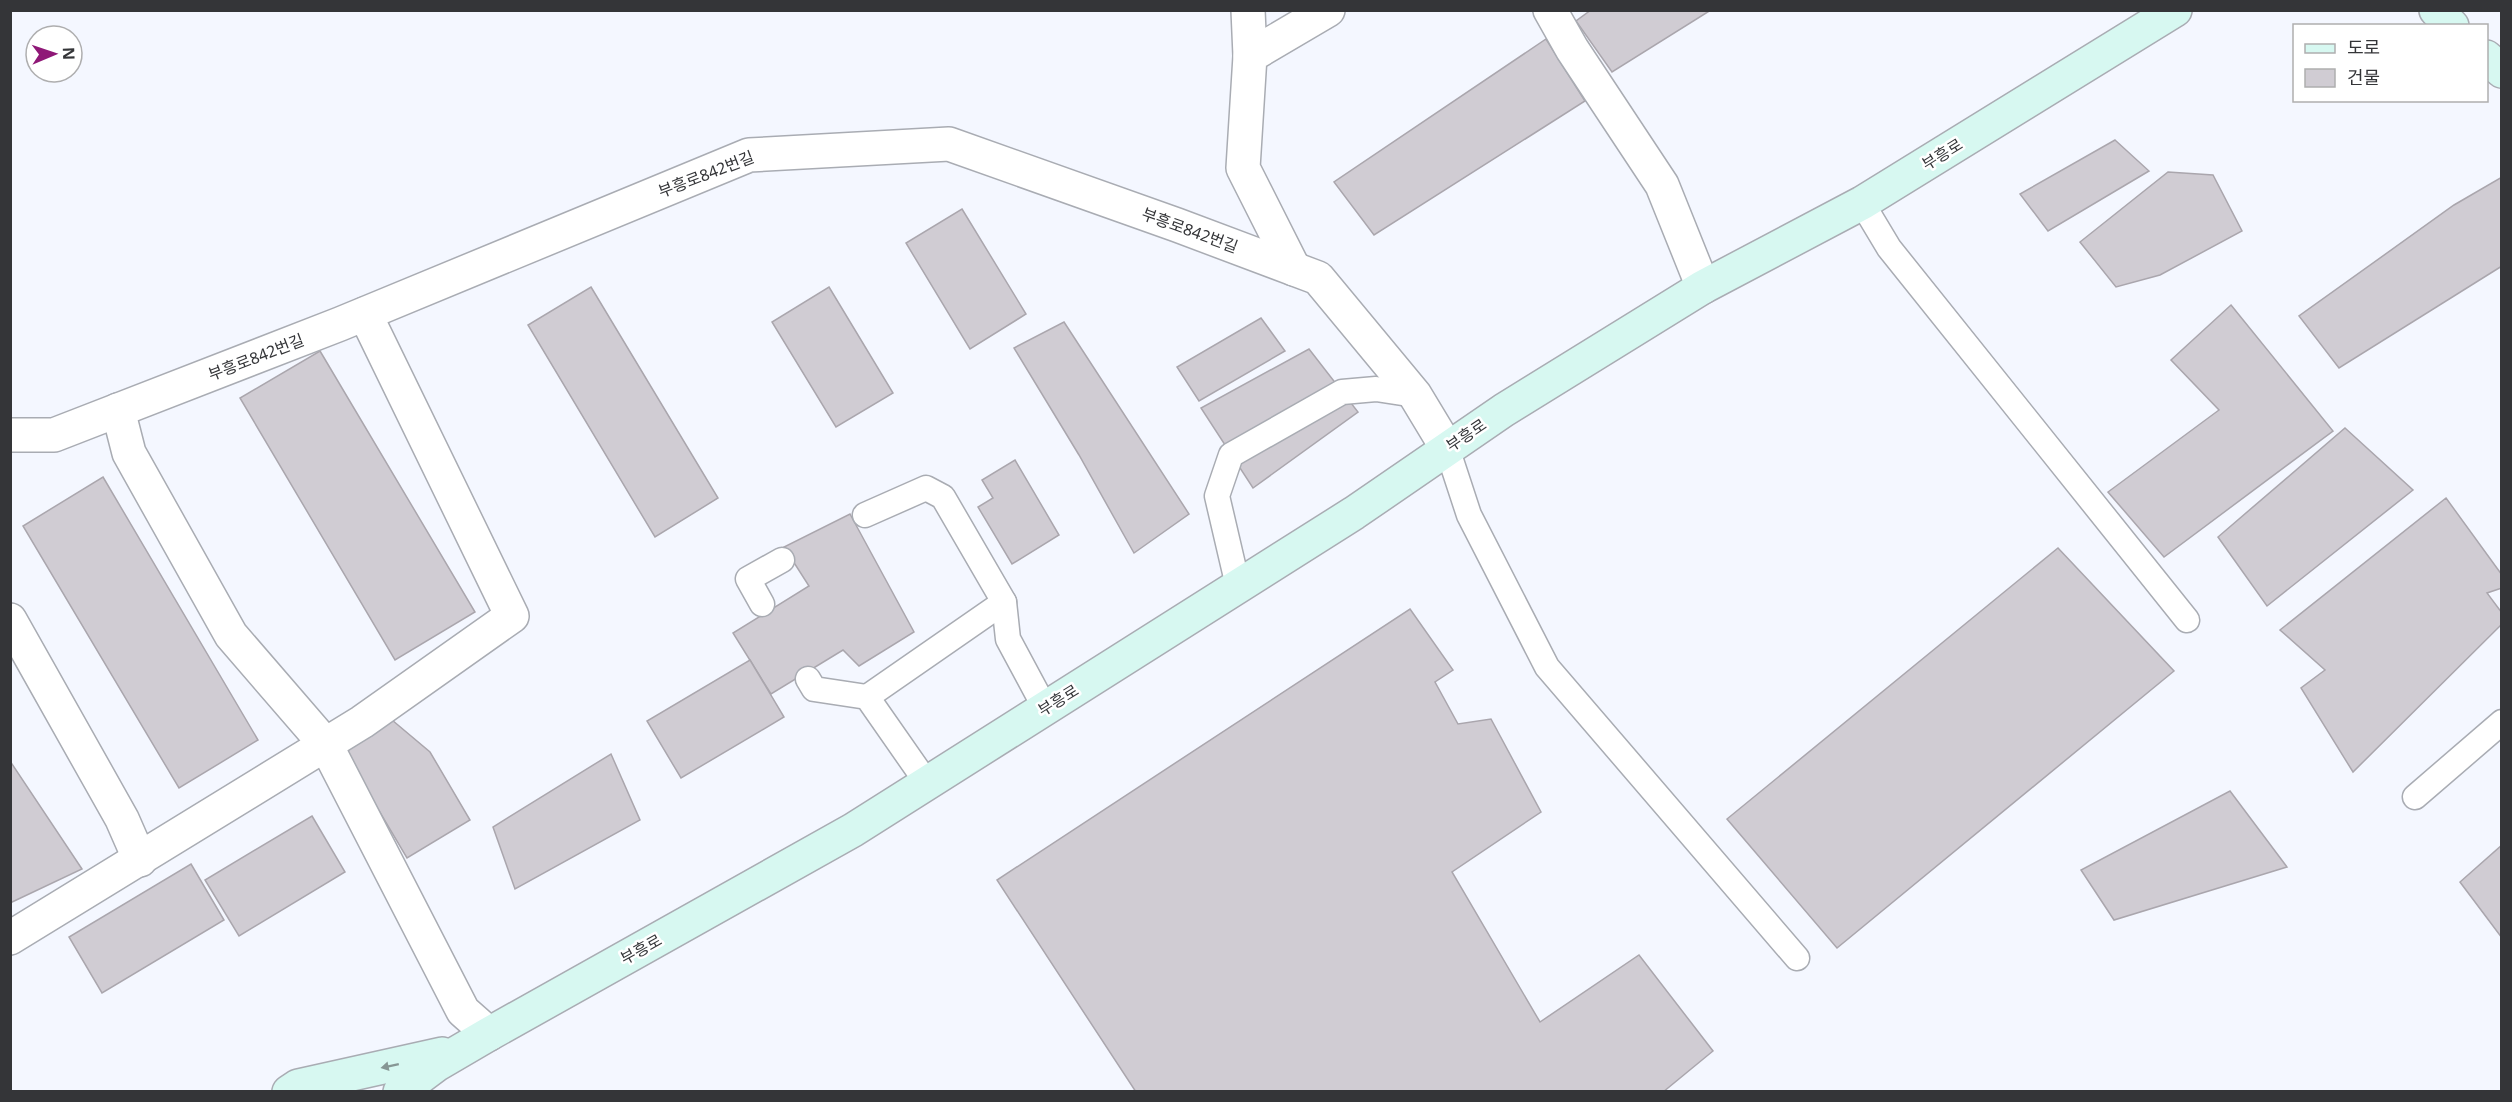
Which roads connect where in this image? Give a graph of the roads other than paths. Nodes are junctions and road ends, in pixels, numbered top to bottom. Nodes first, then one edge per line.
1 (1248, 10) edge
2 (1328, 10) edge
3 (1550, 10) edge
4 (2175, 10) edge
5 (2436, 10) edge
6 (2450, 24) edge
7 (1250, 56) junction
8 (2488, 58) edge
9 (2502, 71) edge
10 (1862, 204) junction
11 (1294, 269) junction
12 (1703, 288) junction
13 (365, 314) junction
14 (1415, 395) junction
15 (118, 410) junction
16 (10, 435) edge
17 (1447, 448) junction
18 (865, 515) dead end
19 (782, 560) dead end
20 (1238, 586) junction
21 (1004, 602) junction
22 (762, 604) dead end
23 (10, 620) edge
24 (2187, 620) dead end
25 (808, 679) dead end
26 (867, 697) junction
27 (1046, 708) junction
28 (2502, 722) edge
29 (326, 744) junction
30 (927, 783) junction
31 (2415, 797) dead end
32 (140, 860) junction
33 (10, 938) edge
34 (1797, 958) dead end
35 (478, 1041) junction
36 (428, 1078) edge
37 (289, 1092) edge
38 (400, 1092) edge

1 - 7 street
2 - 7 street
3 - 12 street
4 - 10 main road, 부흥로
5 - 6 main road
7 - 11 street
8 - 9 main road
10 - 12 main road, 부흥로
10 - 24 lane
11 - 13 street, 부흥로842번길
11 - 14 street, 부흥로842번길
12 - 17 main road, 부흥로
13 - 15 street, 부흥로842번길
13 - 29 street
14 - 17 street, 부흥로842번길
14 - 20 lane
15 - 16 street, 부흥로842번길
15 - 29 street
17 - 20 main road, 부흥로
17 - 34 lane
18 - 21 lane
19 - 22 lane
20 - 27 main road, 부흥로
21 - 26 lane
21 - 27 lane
23 - 32 street
25 - 26 lane
26 - 30 lane
27 - 30 main road, 부흥로
28 - 31 lane
29 - 32 street
29 - 35 street
30 - 35 main road, 부흥로
32 - 33 street
35 - 36 main road, 부흥로
35 -> 37 main road
36 - 38 main road, 부흥로

